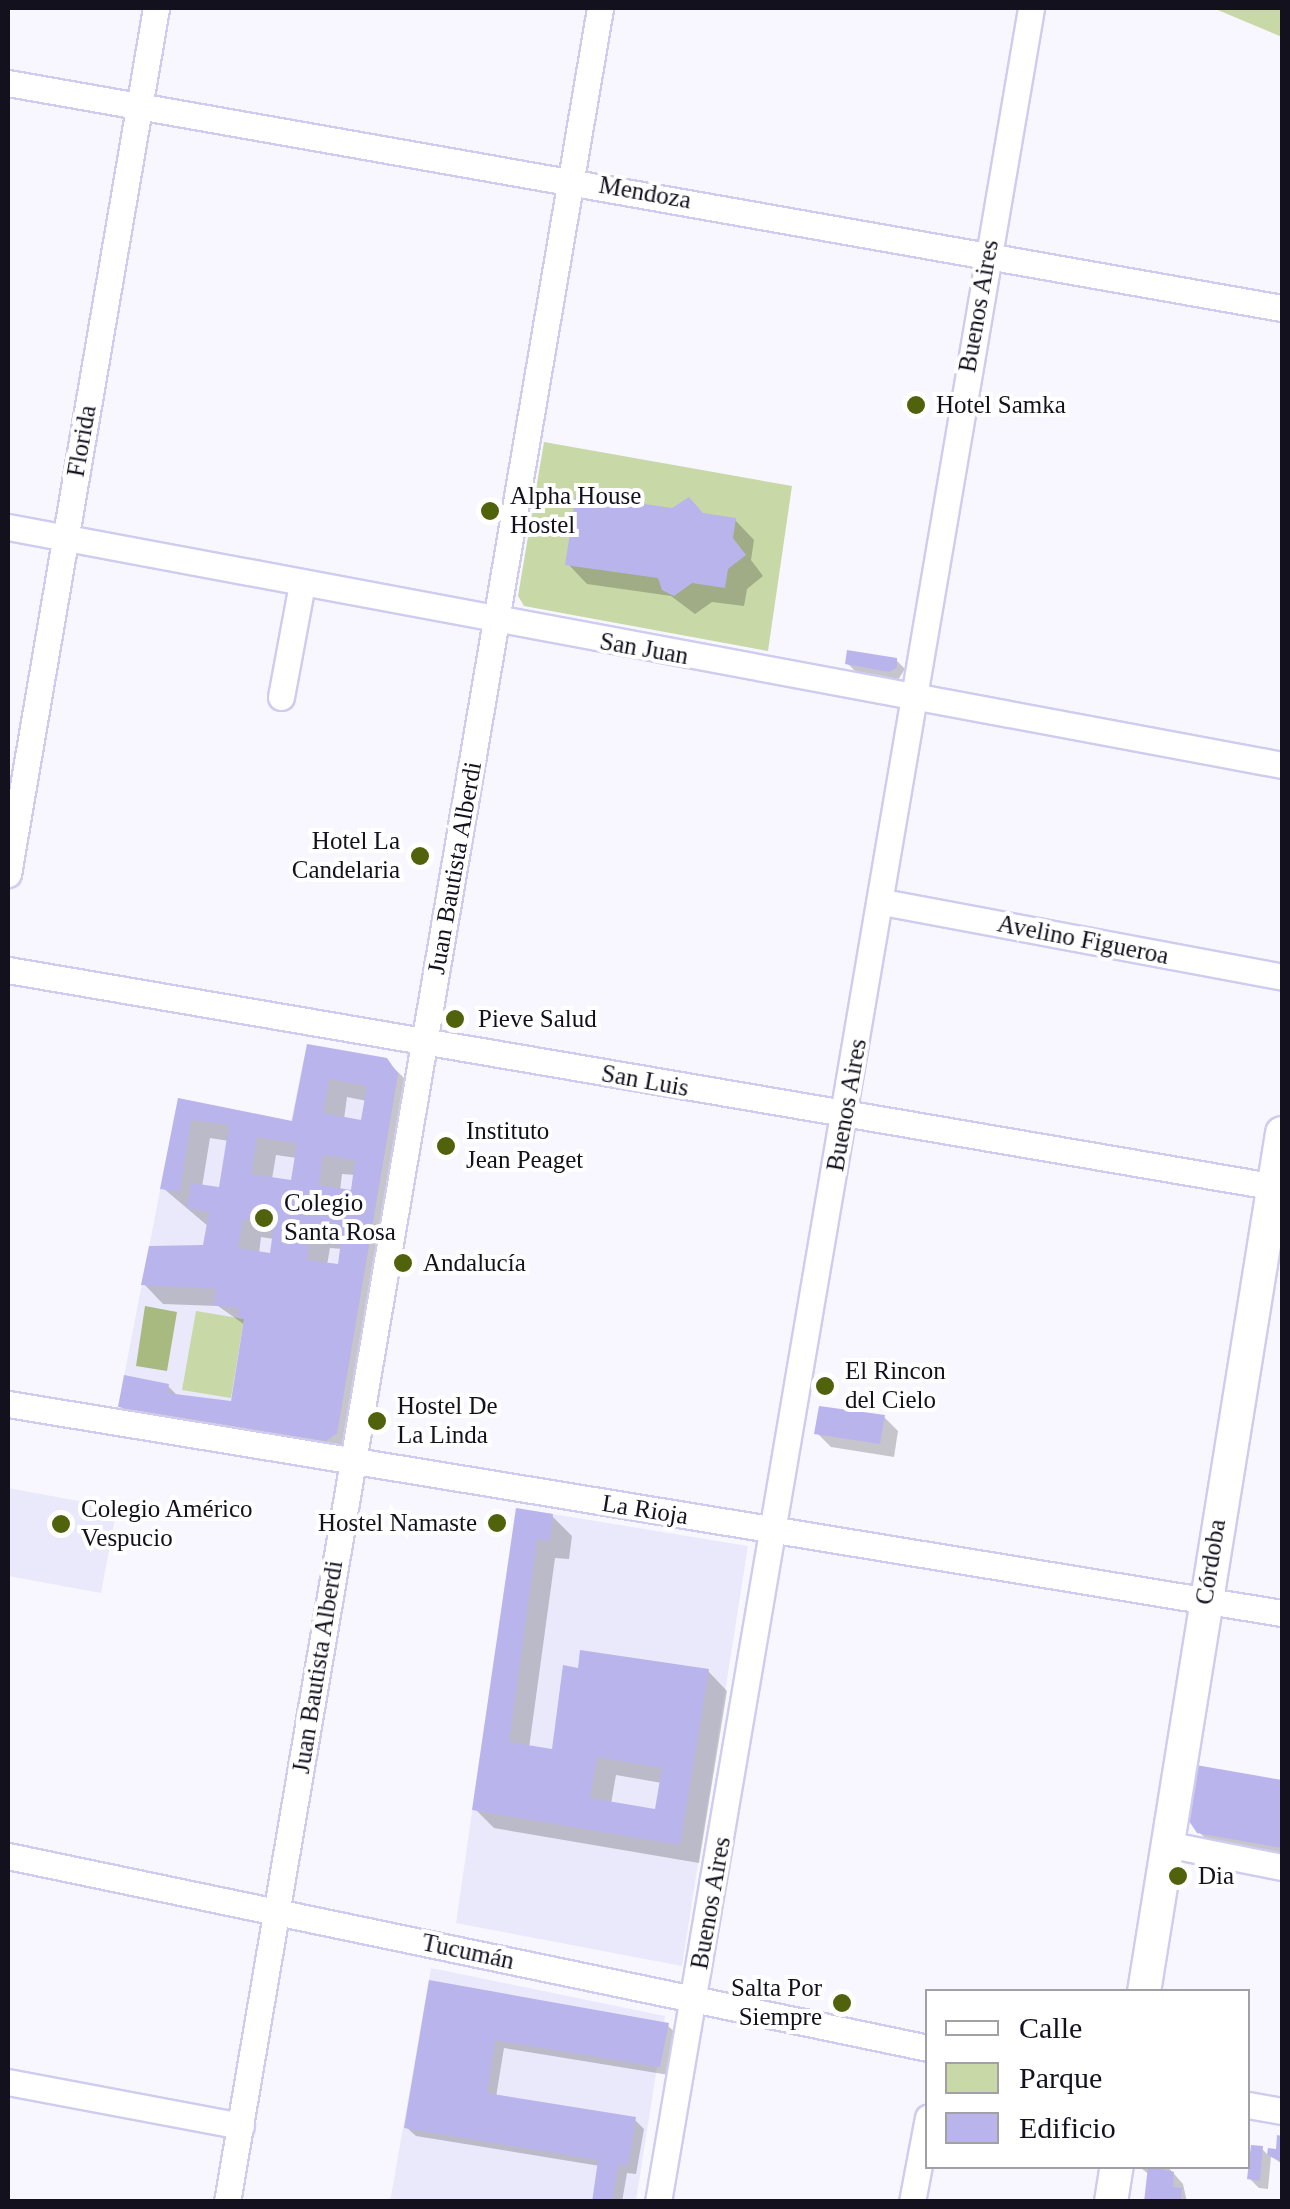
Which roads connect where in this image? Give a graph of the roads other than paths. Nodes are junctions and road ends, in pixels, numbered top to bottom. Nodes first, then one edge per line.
1 (156, 8) edge
2 (600, 8) edge
3 (1031, 8) edge
4 (8, 83) edge
5 (140, 108) junction
6 (571, 180) junction
7 (988, 255) junction
8 (1282, 308) edge
9 (8, 526) edge
10 (66, 537) junction
11 (302, 584) junction
12 (498, 622) junction
13 (282, 698) dead end
14 (914, 698) junction
15 (1282, 765) edge
16 (8, 874) edge
17 (883, 902) junction
18 (8, 970) edge
19 (1282, 977) edge
20 (424, 1044) junction
21 (845, 1116) junction
22 (1282, 1133) edge
23 (1278, 1188) edge
24 (8, 1404) edge
25 (351, 1463) junction
26 (774, 1531) junction
27 (1205, 1601) junction
28 (1282, 1613) edge
29 (1166, 1844) junction
30 (8, 1856) edge
31 (1282, 1866) edge
32 (278, 1912) junction
33 (1144, 1989) edge
34 (694, 2000) junction
35 (925, 2047) edge
36 (8, 2082) edge
37 (1250, 2106) edge
38 (1282, 2112) edge
39 (241, 2126) junction
40 (925, 2133) edge
41 (1116, 2169) edge
42 (227, 2202) edge
43 (658, 2202) edge
44 (912, 2202) edge
45 (1111, 2202) edge

1 - 5 street, Florida
2 - 6 street, Juan Bautista Alberdi
3 - 7 street, Buenos Aires
4 - 5 street, Mendoza
5 - 6 street, Mendoza
5 - 10 street, Florida
6 - 7 street, Mendoza
6 - 12 street, Juan Bautista Alberdi
7 - 8 street, Mendoza
7 - 14 street, Buenos Aires
9 - 10 street, San Juan
10 - 11 street, San Juan
10 - 16 street, Florida
11 - 12 street, San Juan
11 - 13 street
12 - 14 street, San Juan
12 - 20 street, Juan Bautista Alberdi
14 - 15 street, San Juan
14 - 17 street, Buenos Aires
17 - 19 street, Avelino Figueroa
17 - 21 street, Buenos Aires
18 - 20 street, San Luis
20 - 21 street, San Luis
20 - 25 street, Juan Bautista Alberdi
21 - 23 street, San Luis
21 - 26 street, Buenos Aires
22 - 23 main road, Córdoba
23 - 27 main road, Córdoba
24 - 25 street, La Rioja
25 - 26 street, La Rioja
25 - 32 street, Juan Bautista Alberdi
26 - 27 street, La Rioja
26 - 34 street, Buenos Aires
27 - 28 street, La Rioja
27 - 29 main road, Córdoba
29 - 31 street
29 - 33 main road, Córdoba
30 - 32 street, Tucumán
32 - 34 street, Tucumán
32 - 39 street, Juan Bautista Alberdi
34 - 35 street, Tucumán
34 - 43 street, Buenos Aires
36 - 39 street
37 - 38 street
39 - 42 street, Juan Bautista Alberdi
40 - 44 street
41 - 45 main road

